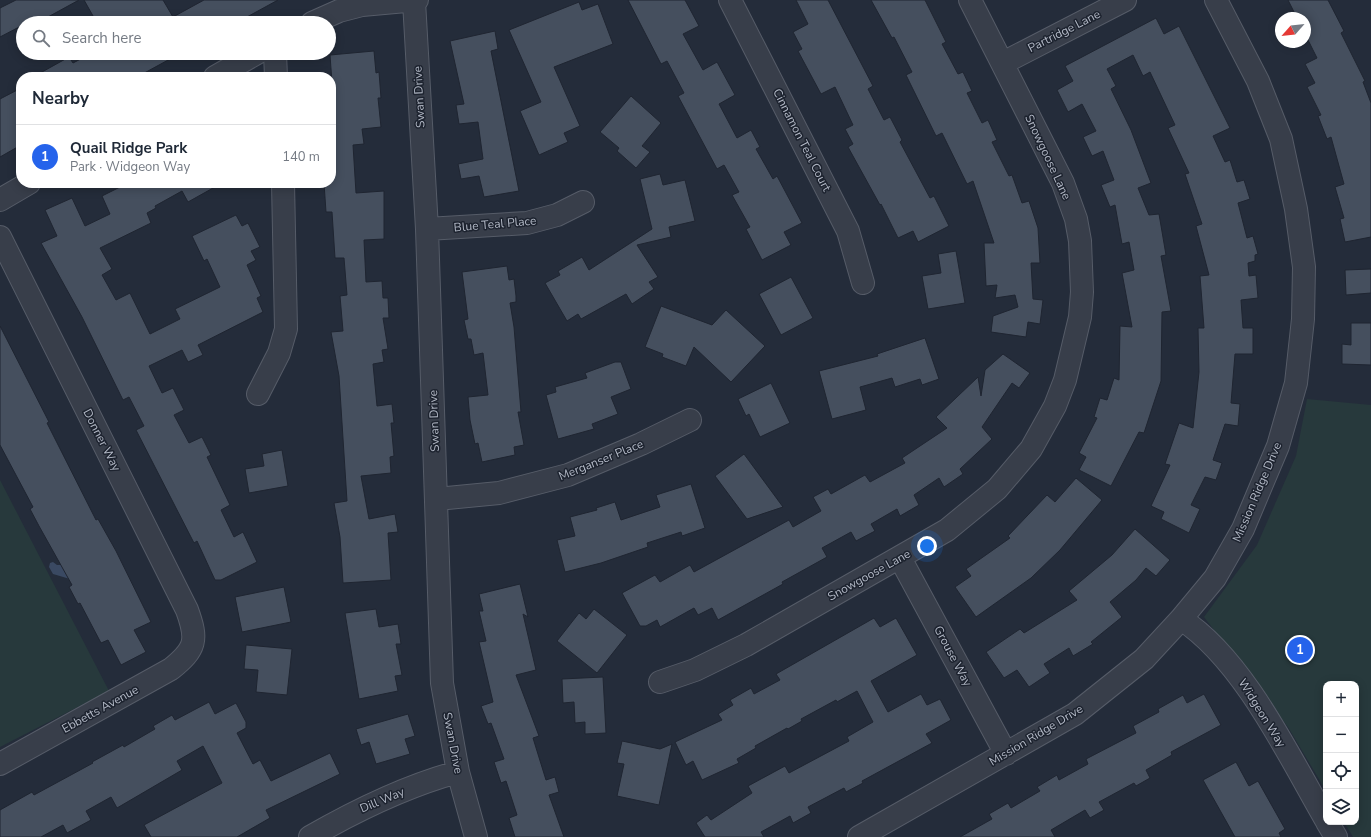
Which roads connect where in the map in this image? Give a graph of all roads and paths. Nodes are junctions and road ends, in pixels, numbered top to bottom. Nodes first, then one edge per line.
1 (415, 0) edge
2 (730, 0) edge
3 (970, 0) edge
4 (1125, 0) edge
5 (1216, 0) edge
6 (328, 16) edge
7 (245, 60) edge
8 (275, 60) edge
9 (1003, 63) junction
10 (224, 72) edge
11 (276, 72) edge
12 (20, 188) edge
13 (283, 188) edge
14 (0, 200) edge
15 (583, 202) dead end
16 (427, 229) junction
17 (0, 237) edge
18 (863, 283) dead end
19 (258, 394) dead end
20 (690, 420) dead end
21 (437, 499) junction
22 (900, 558) junction
23 (1181, 619) junction
24 (192, 645) joint
25 (660, 682) dead end
26 (1006, 754) junction
27 (0, 764) edge
28 (458, 772) junction
29 (1323, 814) edge
30 (1329, 825) edge
31 (310, 837) edge
32 (476, 837) edge
33 (859, 837) edge
34 (1336, 837) edge

1 - 6 street
1 - 16 street, Swan Drive
2 - 18 street, Cinnamon Teal Court
3 - 9 street, Snowgoose Lane
4 - 9 street, Partridge Lane
5 - 23 street, Mission Ridge Drive
7 - 10 street
8 - 11 street
9 - 22 street, Snowgoose Lane
12 - 14 street
13 - 19 street
15 - 16 street, Blue Teal Place
16 - 21 street, Swan Drive
17 - 24 street, Donner Way
20 - 21 street, Merganser Place
21 - 28 street, Swan Drive
22 - 25 street, Snowgoose Lane
22 - 26 street, Grouse Way
23 - 26 street, Mission Ridge Drive
23 - 29 street, Widgeon Way
24 - 27 street, Ebbetts Avenue
26 - 33 street, Mission Ridge Drive
28 - 31 street, Dill Way
28 - 32 street, Swan Drive
30 - 34 street, Widgeon Way

